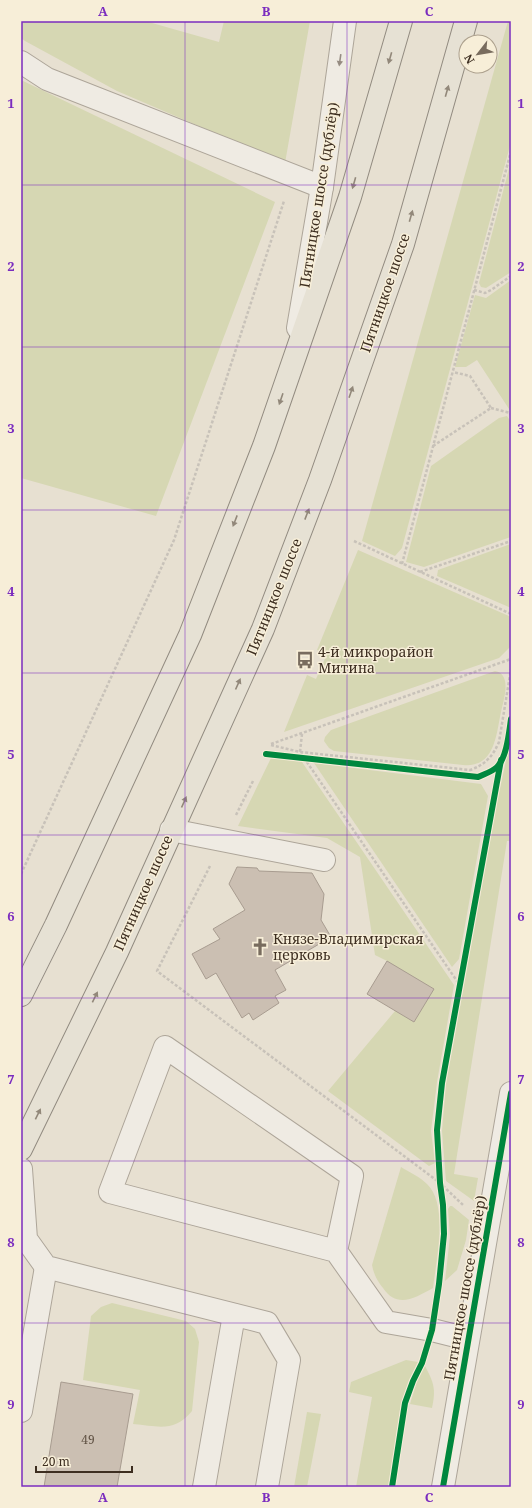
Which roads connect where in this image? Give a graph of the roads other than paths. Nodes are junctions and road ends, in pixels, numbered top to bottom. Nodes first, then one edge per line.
1 (345, 21) edge
2 (401, 21) edge
3 (466, 21) edge
4 (21, 62) edge
5 (322, 187) junction
6 (291, 368) junction
7 (171, 830) junction
8 (324, 860) dead end
9 (21, 995) edge
10 (511, 1093) edge
11 (21, 1149) edge
12 (21, 1169) edge
13 (336, 1251) junction
14 (46, 1267) junction
15 (234, 1315) junction
16 (468, 1339) junction
17 (21, 1411) edge
18 (204, 1487) edge
19 (267, 1487) edge
20 (443, 1487) edge

1 -> 5 street, Пятницкое шоссе (дублёр)
2 -> 6 main road
7 -> 3 main road, Пятницкое шоссе
4 - 5 street
5 - 6 street, Пятницкое шоссе (дублёр)
6 -> 9 main road
7 - 8 street
11 -> 7 main road, Пятницкое шоссе
10 - 16 street, Пятницкое шоссе (дублёр)
12 - 14 street
13 - 13 street
13 - 16 street
14 - 15 street
14 - 17 street
15 - 18 street
15 - 19 street
16 - 20 street, Пятницкое шоссе (дублёр)

